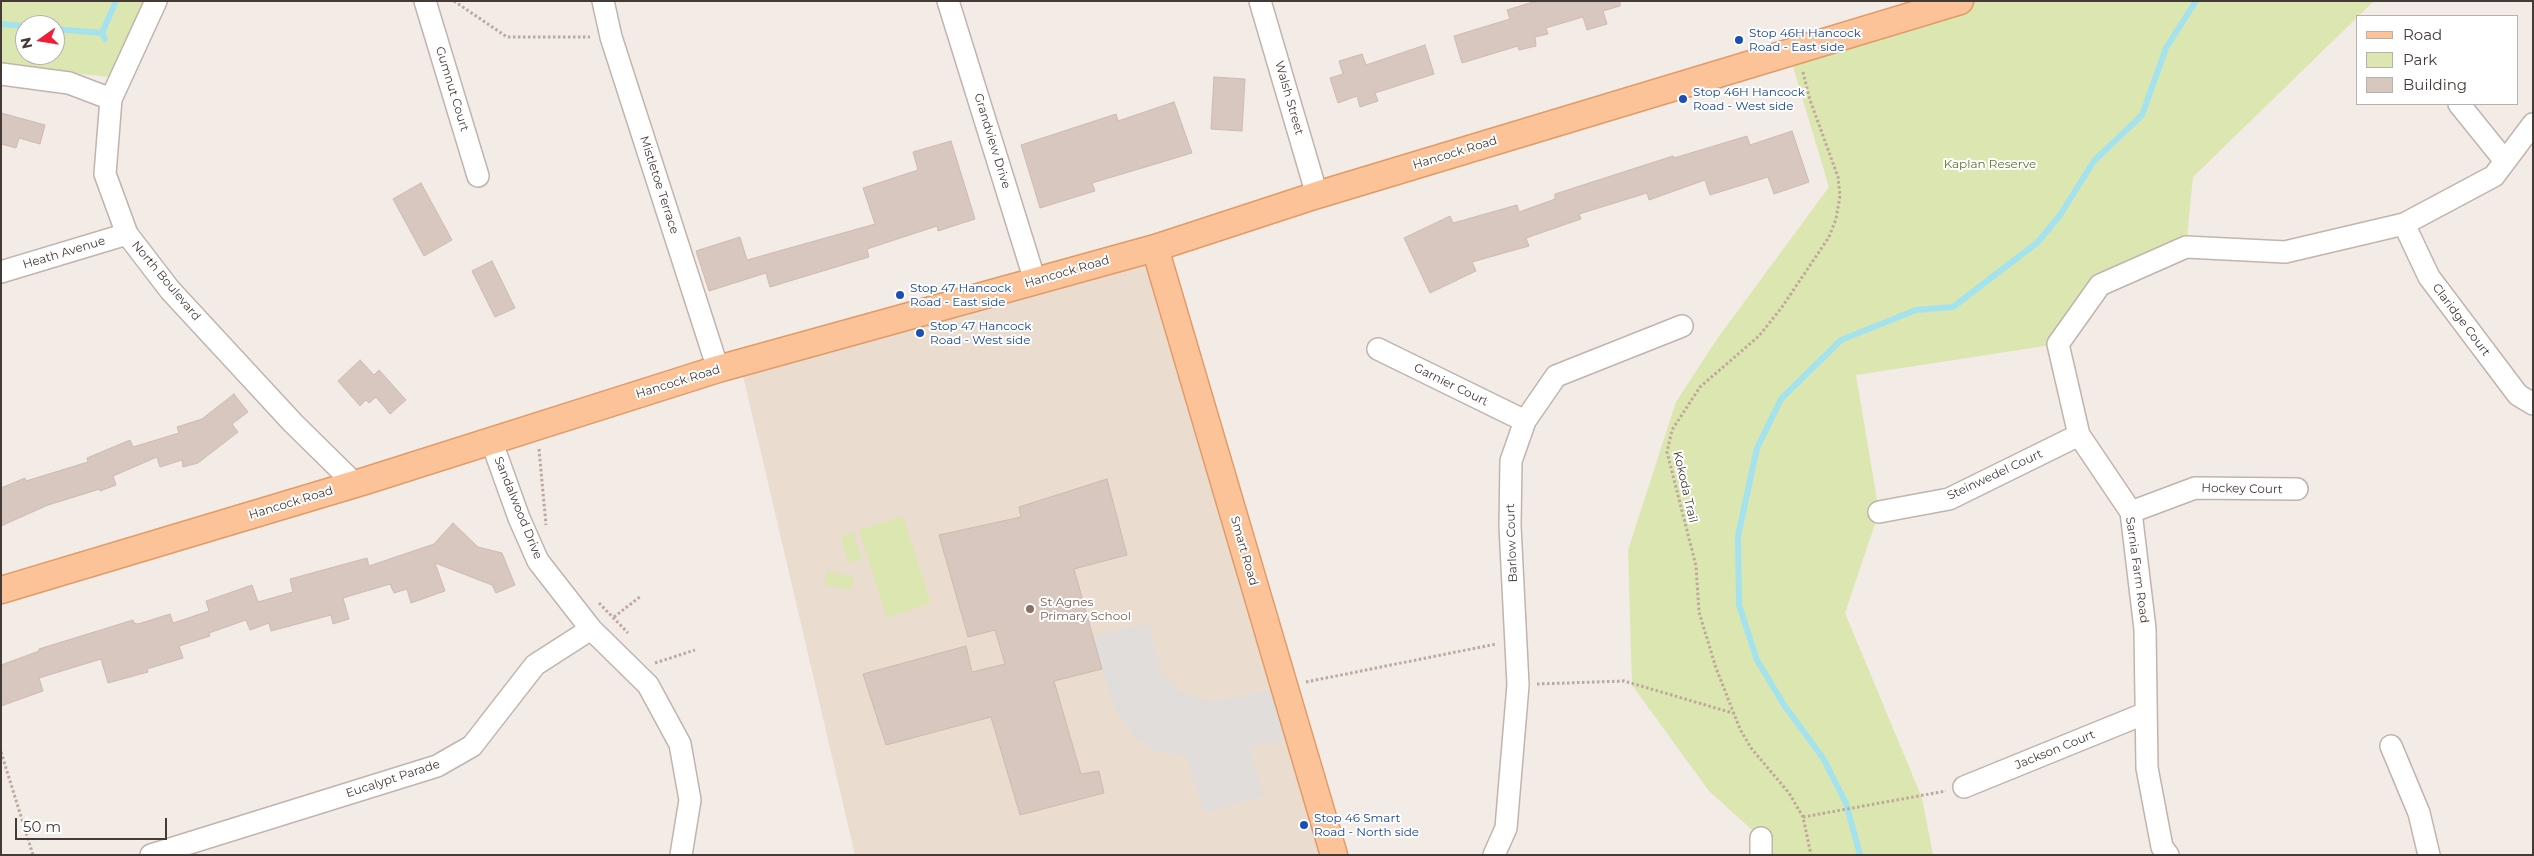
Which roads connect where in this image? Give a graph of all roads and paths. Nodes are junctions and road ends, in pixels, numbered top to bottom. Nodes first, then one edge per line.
1 (156, 1) edge
2 (425, 1) edge
3 (454, 1) edge
4 (603, 1) edge
5 (948, 1) edge
6 (1260, 1) edge
7 (1960, 1) edge
8 (611, 37) junction
9 (1816, 45) junction
10 (1, 74) edge
11 (111, 99) junction
12 (2460, 105) edge
13 (2533, 124) edge
14 (2505, 161) junction
15 (478, 176) dead end
16 (1317, 195) junction
17 (2404, 224) junction
18 (127, 234) junction
19 (1155, 248) junction
20 (1, 272) edge
21 (1035, 281) junction
22 (1682, 326) dead end
23 (1378, 349) dead end
24 (718, 369) junction
25 (2533, 404) edge
26 (1525, 421) junction
27 (538, 426) junction
28 (2079, 435) junction
29 (491, 440) junction
30 (355, 484) junction
31 (2297, 489) dead end
32 (1879, 512) dead end
33 (2130, 512) junction
34 (547, 529) dead end
35 (1, 590) edge
36 (641, 596) dead end
37 (593, 597) dead end
38 (614, 617) junction
39 (591, 629) junction
40 (629, 635) dead end
41 (1516, 640) junction
42 (695, 650) dead end
43 (654, 663) dead end
44 (1306, 682) dead end
45 (1518, 685) junction
46 (2146, 713) junction
47 (1736, 714) junction
48 (2391, 746) dead end
49 (1, 752) edge
50 (1964, 787) joint
51 (1803, 817) junction
52 (33, 855) edge
53 (151, 855) edge
54 (681, 855) edge
55 (1334, 855) edge
56 (1494, 855) edge
57 (1811, 855) edge
58 (2168, 855) edge
59 (2429, 855) edge

1 - 11 street, North Boulevard
2 - 15 street, Gumnut Court
3 - 8 path
4 - 8 street, Mistletoe Terrace
5 - 21 street, Grandview Drive
6 - 16 street, Walsh Street
7 - 9 main road, Hancock Road
8 - 24 street, Mistletoe Terrace
9 - 16 main road, Hancock Road
9 - 47 path, Kokoda Trail
10 - 11 street
11 - 18 street, North Boulevard
12 - 14 street
13 - 14 street, Sarnia Farm Road
14 - 17 street, Sarnia Farm Road
16 - 19 main road, Hancock Road
17 - 25 street, Claridge Court
17 - 28 street, Sarnia Farm Road
18 - 20 street, Heath Avenue
18 - 30 street, North Boulevard
19 - 21 main road, Hancock Road
19 - 55 main road, Smart Road
21 - 24 main road, Hancock Road
22 - 26 street, Barlow Court
23 - 26 street, Garnier Court
24 - 27 main road, Hancock Road
26 - 41 street, Barlow Court
27 - 29 main road, Hancock Road
27 - 34 path
28 - 32 street, Steinwedel Court
28 - 33 street, Sarnia Farm Road
29 - 30 main road, Hancock Road
29 - 39 street, Sandalwood Drive
30 - 35 main road, Hancock Road
31 - 33 street, Hockey Court
33 - 46 street, Sarnia Farm Road
36 - 38 path
37 - 38 path
38 - 40 path
39 - 53 street, Eucalypt Parade
39 - 54 street, Sandalwood Drive
41 - 44 path
41 - 45 street, Barlow Court
42 - 43 path
45 - 47 path
45 - 56 street, Barlow Court
46 - 50 street, Jackson Court
46 - 58 street, Sarnia Farm Road
47 - 51 path, Kokoda Trail
48 - 59 street
49 - 52 path
50 - 51 path
51 - 57 path, Kokoda Trail

